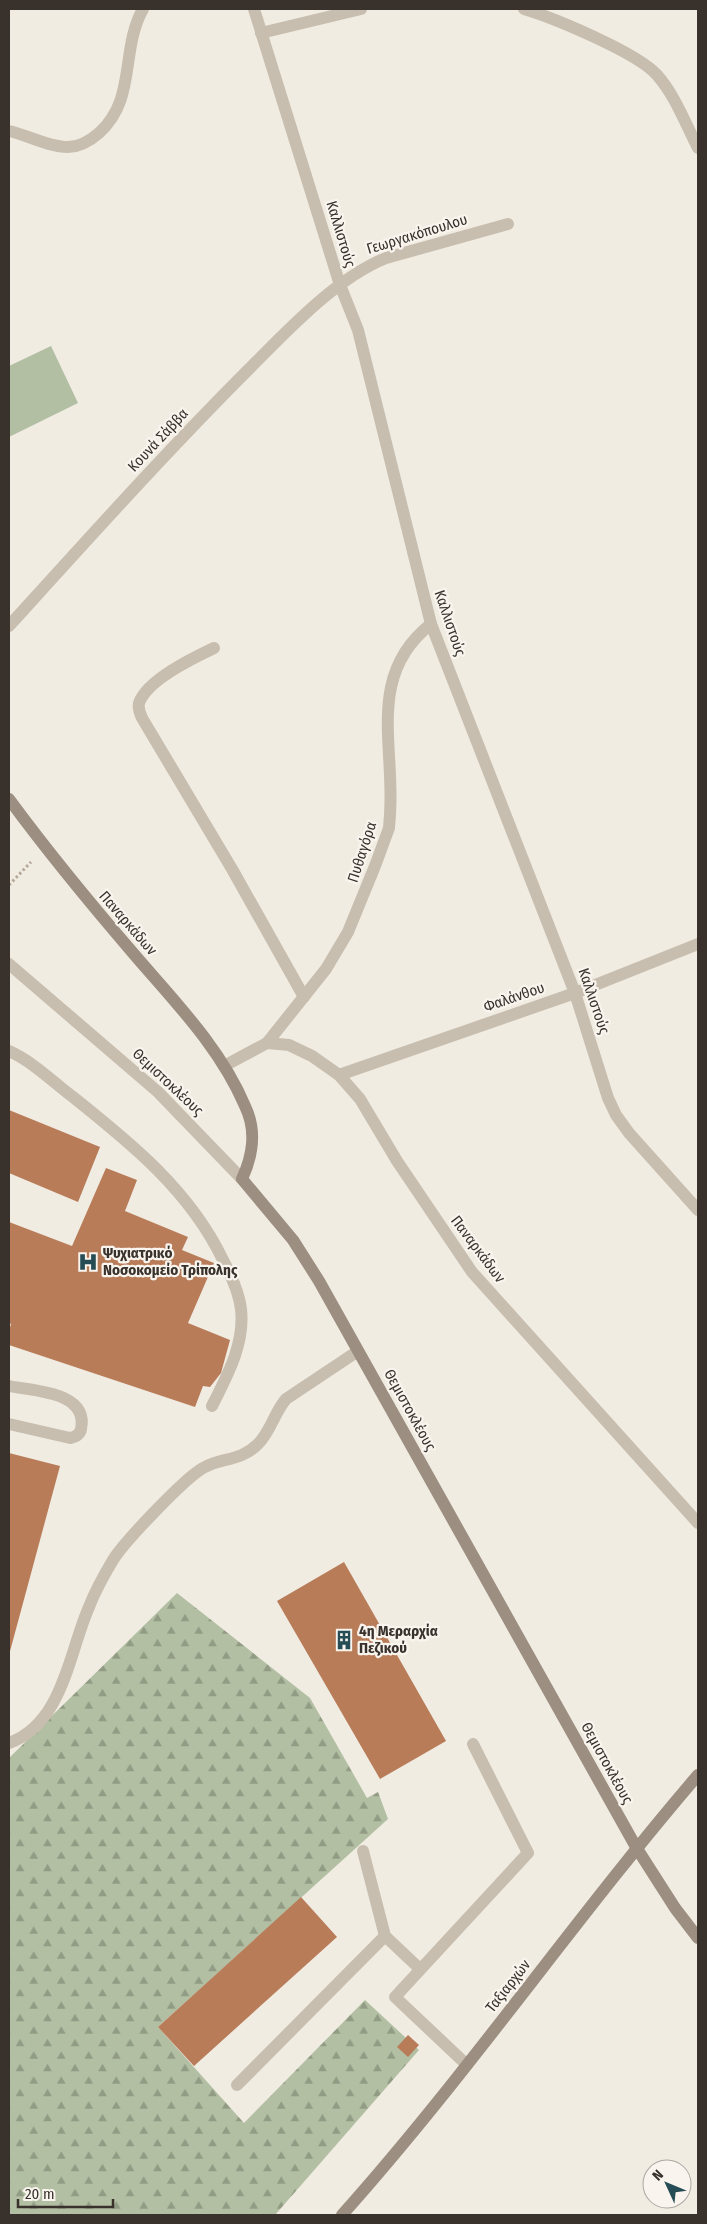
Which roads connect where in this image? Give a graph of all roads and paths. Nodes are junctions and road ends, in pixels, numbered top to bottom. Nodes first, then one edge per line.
1 (143, 9) edge
2 (254, 9) edge
3 (361, 9) edge
4 (524, 9) edge
5 (261, 33) junction
6 (12, 132) edge
7 (698, 148) edge
8 (508, 224) dead end
9 (340, 285) junction
10 (431, 624) junction
11 (9, 626) edge
12 (214, 648) dead end
13 (9, 799) edge
14 (45, 848) junction
15 (9, 885) edge
16 (698, 944) edge
17 (9, 964) edge
18 (574, 993) junction
19 (304, 997) junction
20 (266, 1043) junction
21 (9, 1051) edge
22 (224, 1066) junction
23 (339, 1075) junction
24 (242, 1179) junction
25 (698, 1210) edge
26 (358, 1351) junction
27 (9, 1386) edge
28 (212, 1406) dead end
29 (9, 1424) edge
30 (698, 1523) edge
31 (9, 1743) edge
32 (472, 1744) dead end
33 (698, 1775) edge
34 (636, 1848) junction
35 (363, 1851) dead end
36 (385, 1936) junction
37 (698, 1938) edge
38 (420, 1970) junction
39 (467, 2065) junction
40 (237, 2085) dead end
41 (342, 2215) edge

1 - 6 street
2 - 5 street, Καλλιστούς
3 - 5 street
4 - 7 street
5 - 9 street, Καλλιστούς
8 - 9 street, Γεωργακόπουλου
9 - 10 street, Καλλιστούς
9 - 11 street, Κουνά Σάββα
10 - 18 street, Καλλιστούς
10 - 19 street, Πυθαγόρα
12 - 19 street
13 - 14 street, Παναρκάδων
14 - 15 path
14 - 22 street, Παναρκάδων
16 - 18 street, Φαλάνθου
17 - 24 street, Θεμιστοκλέους
18 - 23 street, Φαλάνθου
18 - 25 street, Καλλιστούς
19 - 20 street, Πυθαγόρα
20 - 22 street
20 - 23 street, Παναρκάδων
21 - 28 street
22 - 24 street, Παναρκάδων
23 - 30 street, Παναρκάδων
24 - 26 street, Θεμιστοκλέους
26 - 31 street
26 - 34 street, Θεμιστοκλέους
27 - 29 street
32 - 38 street
33 - 34 street, Ταξιαρχών
34 - 37 street, Θεμιστοκλέους
34 - 39 street, Ταξιαρχών
35 - 36 street
36 - 38 street
36 - 40 street
38 - 39 street
39 - 41 street, Ταξιαρχών

